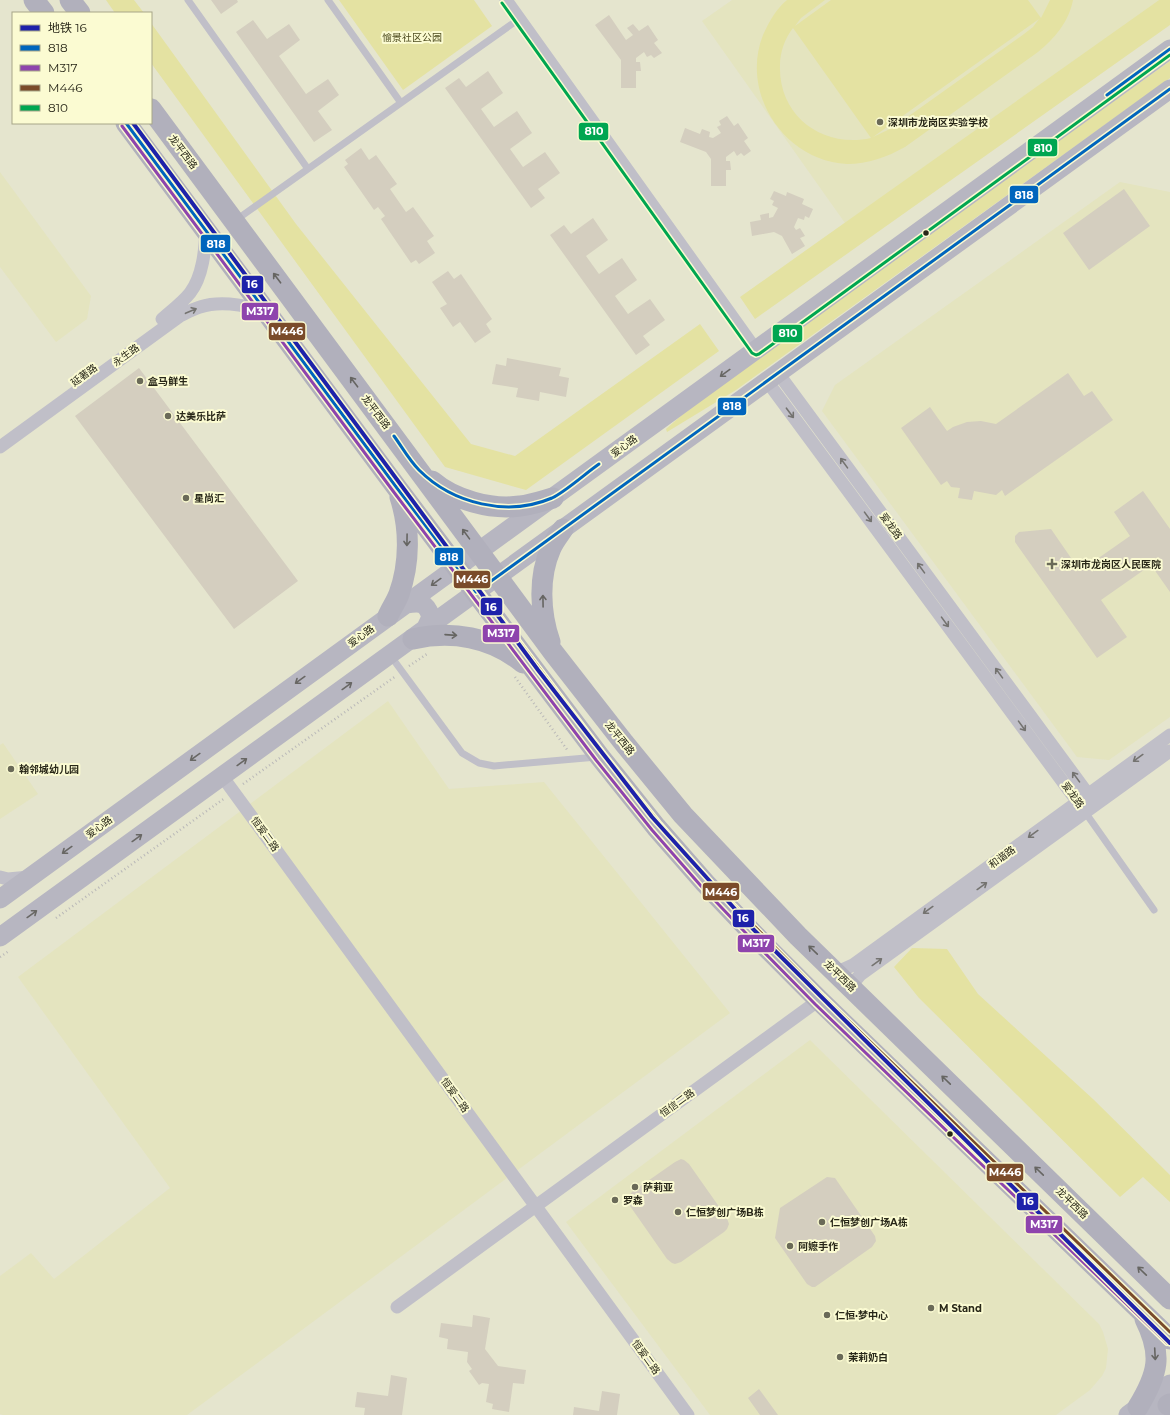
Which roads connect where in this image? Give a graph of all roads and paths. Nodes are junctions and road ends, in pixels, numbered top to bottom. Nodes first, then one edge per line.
1 (34, 0) edge
2 (70, 0) edge
3 (188, 0) edge
4 (328, 0) edge
5 (506, 0) edge
6 (43, 12) edge
7 (79, 12) edge
8 (519, 19) junction
9 (1170, 50) edge
10 (1170, 89) edge
11 (401, 103) junction
12 (152, 110) edge
13 (127, 124) edge
14 (308, 169) junction
15 (234, 221) junction
16 (206, 230) junction
17 (266, 312) junction
18 (756, 350) junction
19 (773, 377) junction
20 (0, 436) edge
21 (0, 447) edge
22 (419, 470) junction
23 (397, 488) junction
24 (553, 498) junction
25 (563, 529) junction
26 (479, 551) junction
27 (457, 568) junction
28 (498, 577) junction
29 (476, 592) junction
30 (406, 604) junction
31 (388, 616) junction
32 (419, 634) junction
33 (430, 652) dead end
34 (553, 652) junction
35 (390, 654) junction
36 (402, 671) junction
37 (512, 674) dead end
38 (539, 675) junction
39 (1170, 735) edge
40 (1170, 751) edge
41 (600, 757) junction
42 (574, 759) junction
43 (222, 776) junction
44 (234, 791) junction
45 (1084, 803) junction
46 (31, 876) junction
47 (0, 877) edge
48 (0, 899) edge
49 (1154, 910) dead end
50 (52, 920) dead end
51 (6, 943) edge
52 (0, 957) edge
53 (831, 968) junction
54 (855, 991) junction
55 (819, 1000) junction
56 (536, 1206) junction
57 (1170, 1298) edge
58 (1135, 1306) junction
59 (397, 1307) dead end
60 (1170, 1339) edge
61 (1170, 1384) edge
62 (1155, 1408) edge
63 (688, 1415) edge

1 - 6 main road
2 - 7 main road
3 - 14 lane
4 - 11 lane
5 - 8 street
8 - 11 lane
8 - 18 street
9 - 18 street, 爱心路
10 - 19 street
11 - 14 lane
12 - 15 main road, 龙平西路
13 - 16 main road
14 - 15 lane
22 -> 15 main road, 龙平西路
16 - 17 main road
16 - 20 street, 延著路
21 -> 17 street, 永生路
17 - 23 main road
18 -> 24 street, 爱心路
19 - 25 street
19 - 45 street, 爱龙路
22 - 24 main road
26 -> 22 main road, 龙平西路
23 - 27 main road
23 -> 31 main road
24 - 26 street, 爱心路
25 - 28 street
34 -> 25 main road
26 - 27 street, 爱心路
26 - 28 main road, 龙平西路
27 - 29 main road
27 -> 30 street, 爱心路
28 - 29 street
28 - 34 main road, 龙平西路
29 - 32 street
29 - 38 main road
30 - 31 street, 爱心路
30 - 32 street
31 -> 46 street, 爱心路
32 - 35 street
32 -> 38 main road
33 - 36 path
53 -> 34 main road, 龙平西路
35 - 36 lane
43 -> 35 street
36 - 42 lane
36 - 44 path
37 - 42 path
38 - 41 main road
39 -> 45 street, 和谐路
40 - 45 street, 和谐路
41 - 42 lane
41 - 55 main road
43 - 44 street, 恒爱二路
51 -> 43 street
44 - 50 path
44 - 56 street, 恒爱二路
45 - 49 lane
45 -> 53 street, 和谐路
54 -> 45 street, 和谐路
46 - 47 street
46 - 48 street, 爱心路
51 - 52 path
53 - 54 main road, 龙平西路
57 -> 54 main road, 龙平西路
55 - 56 street, 恒信二路
55 - 58 main road
56 - 59 street, 恒信二路
56 - 63 street, 恒爱二路
58 - 60 main road
58 -> 62 main road
61 - 62 street

